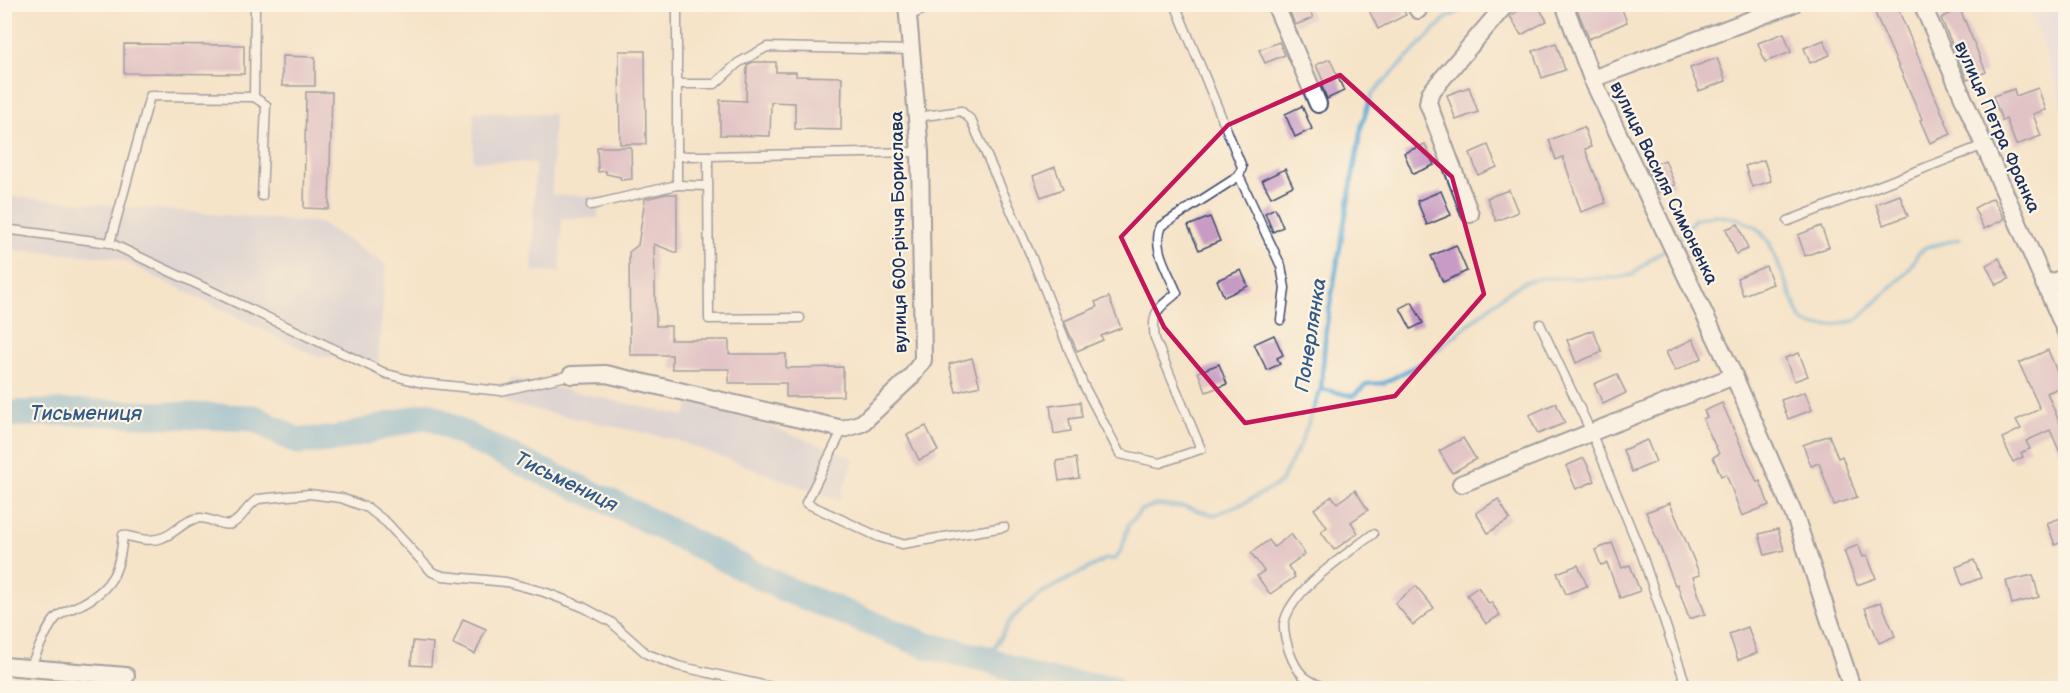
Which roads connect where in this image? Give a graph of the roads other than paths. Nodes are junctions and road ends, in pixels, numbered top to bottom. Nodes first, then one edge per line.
1 (255, 4) edge
2 (677, 4) edge
3 (935, 4) edge
4 (1175, 4) edge
5 (1275, 4) edge
6 (1506, 4) edge
7 (1564, 4) edge
8 (1793, 4) edge
9 (1922, 4) edge
10 (908, 9) edge
11 (912, 50) junction
12 (1592, 79) junction
13 (677, 84) junction
14 (254, 97) junction
15 (1318, 104) dead end
16 (917, 117) junction
17 (1983, 145) junction
18 (920, 153) junction
19 (678, 156) junction
20 (708, 156) junction
21 (1239, 176) junction
22 (677, 185) junction
23 (707, 186) junction
24 (262, 196) dead end
25 (591, 205) dead end
26 (1470, 214) dead end
27 (1788, 221) dead end
28 (4, 229) edge
29 (110, 243) junction
30 (2066, 278) edge
31 (2044, 284) junction
32 (800, 318) dead end
33 (1281, 321) dead end
34 (1540, 324) dead end
35 (2066, 332) edge
36 (571, 375) joint
37 (1734, 376) junction
38 (843, 429) junction
39 (1591, 432) junction
40 (1461, 484) dead end
41 (1004, 527) dead end
42 (1373, 534) dead end
43 (4, 666) edge
44 (30, 667) junction
45 (126, 676) dead end
46 (776, 688) edge
47 (1326, 688) edge
48 (1687, 688) edge
49 (1852, 688) edge

1 - 14 lane
2 - 13 lane
3 - 10 lane
4 - 21 lane
5 - 15 street
6 - 26 street
7 - 12 street, вулиця Василя Симоненка
8 - 12 street
9 - 17 street, вулиця Петра Франка
10 - 11 street, вулиця 600-річчя Борислава
11 - 13 lane
11 - 16 street, вулиця 600-річчя Борислава
12 - 37 street, вулиця Василя Симоненка
13 - 19 lane
14 - 24 lane
14 - 29 lane
16 - 18 street, вулиця 600-річчя Борислава
16 - 21 lane
17 - 27 lane
17 - 31 street, вулиця Петра Франка
18 - 20 lane
18 - 38 street, вулиця 600-річчя Борислава
19 - 20 lane
19 - 22 lane
20 - 23 lane
21 - 33 lane
22 - 23 lane
22 - 25 lane
23 - 32 lane
28 - 29 lane
29 - 36 lane
30 - 31 street
31 - 35 street, вулиця Петра Франка
34 - 39 lane
36 - 38 street
37 - 39 street
37 - 49 street, вулиця Василя Симоненка
38 - 41 lane
39 - 40 street
39 - 48 lane
42 - 47 lane
43 - 44 street
44 - 45 street
44 - 46 lane

